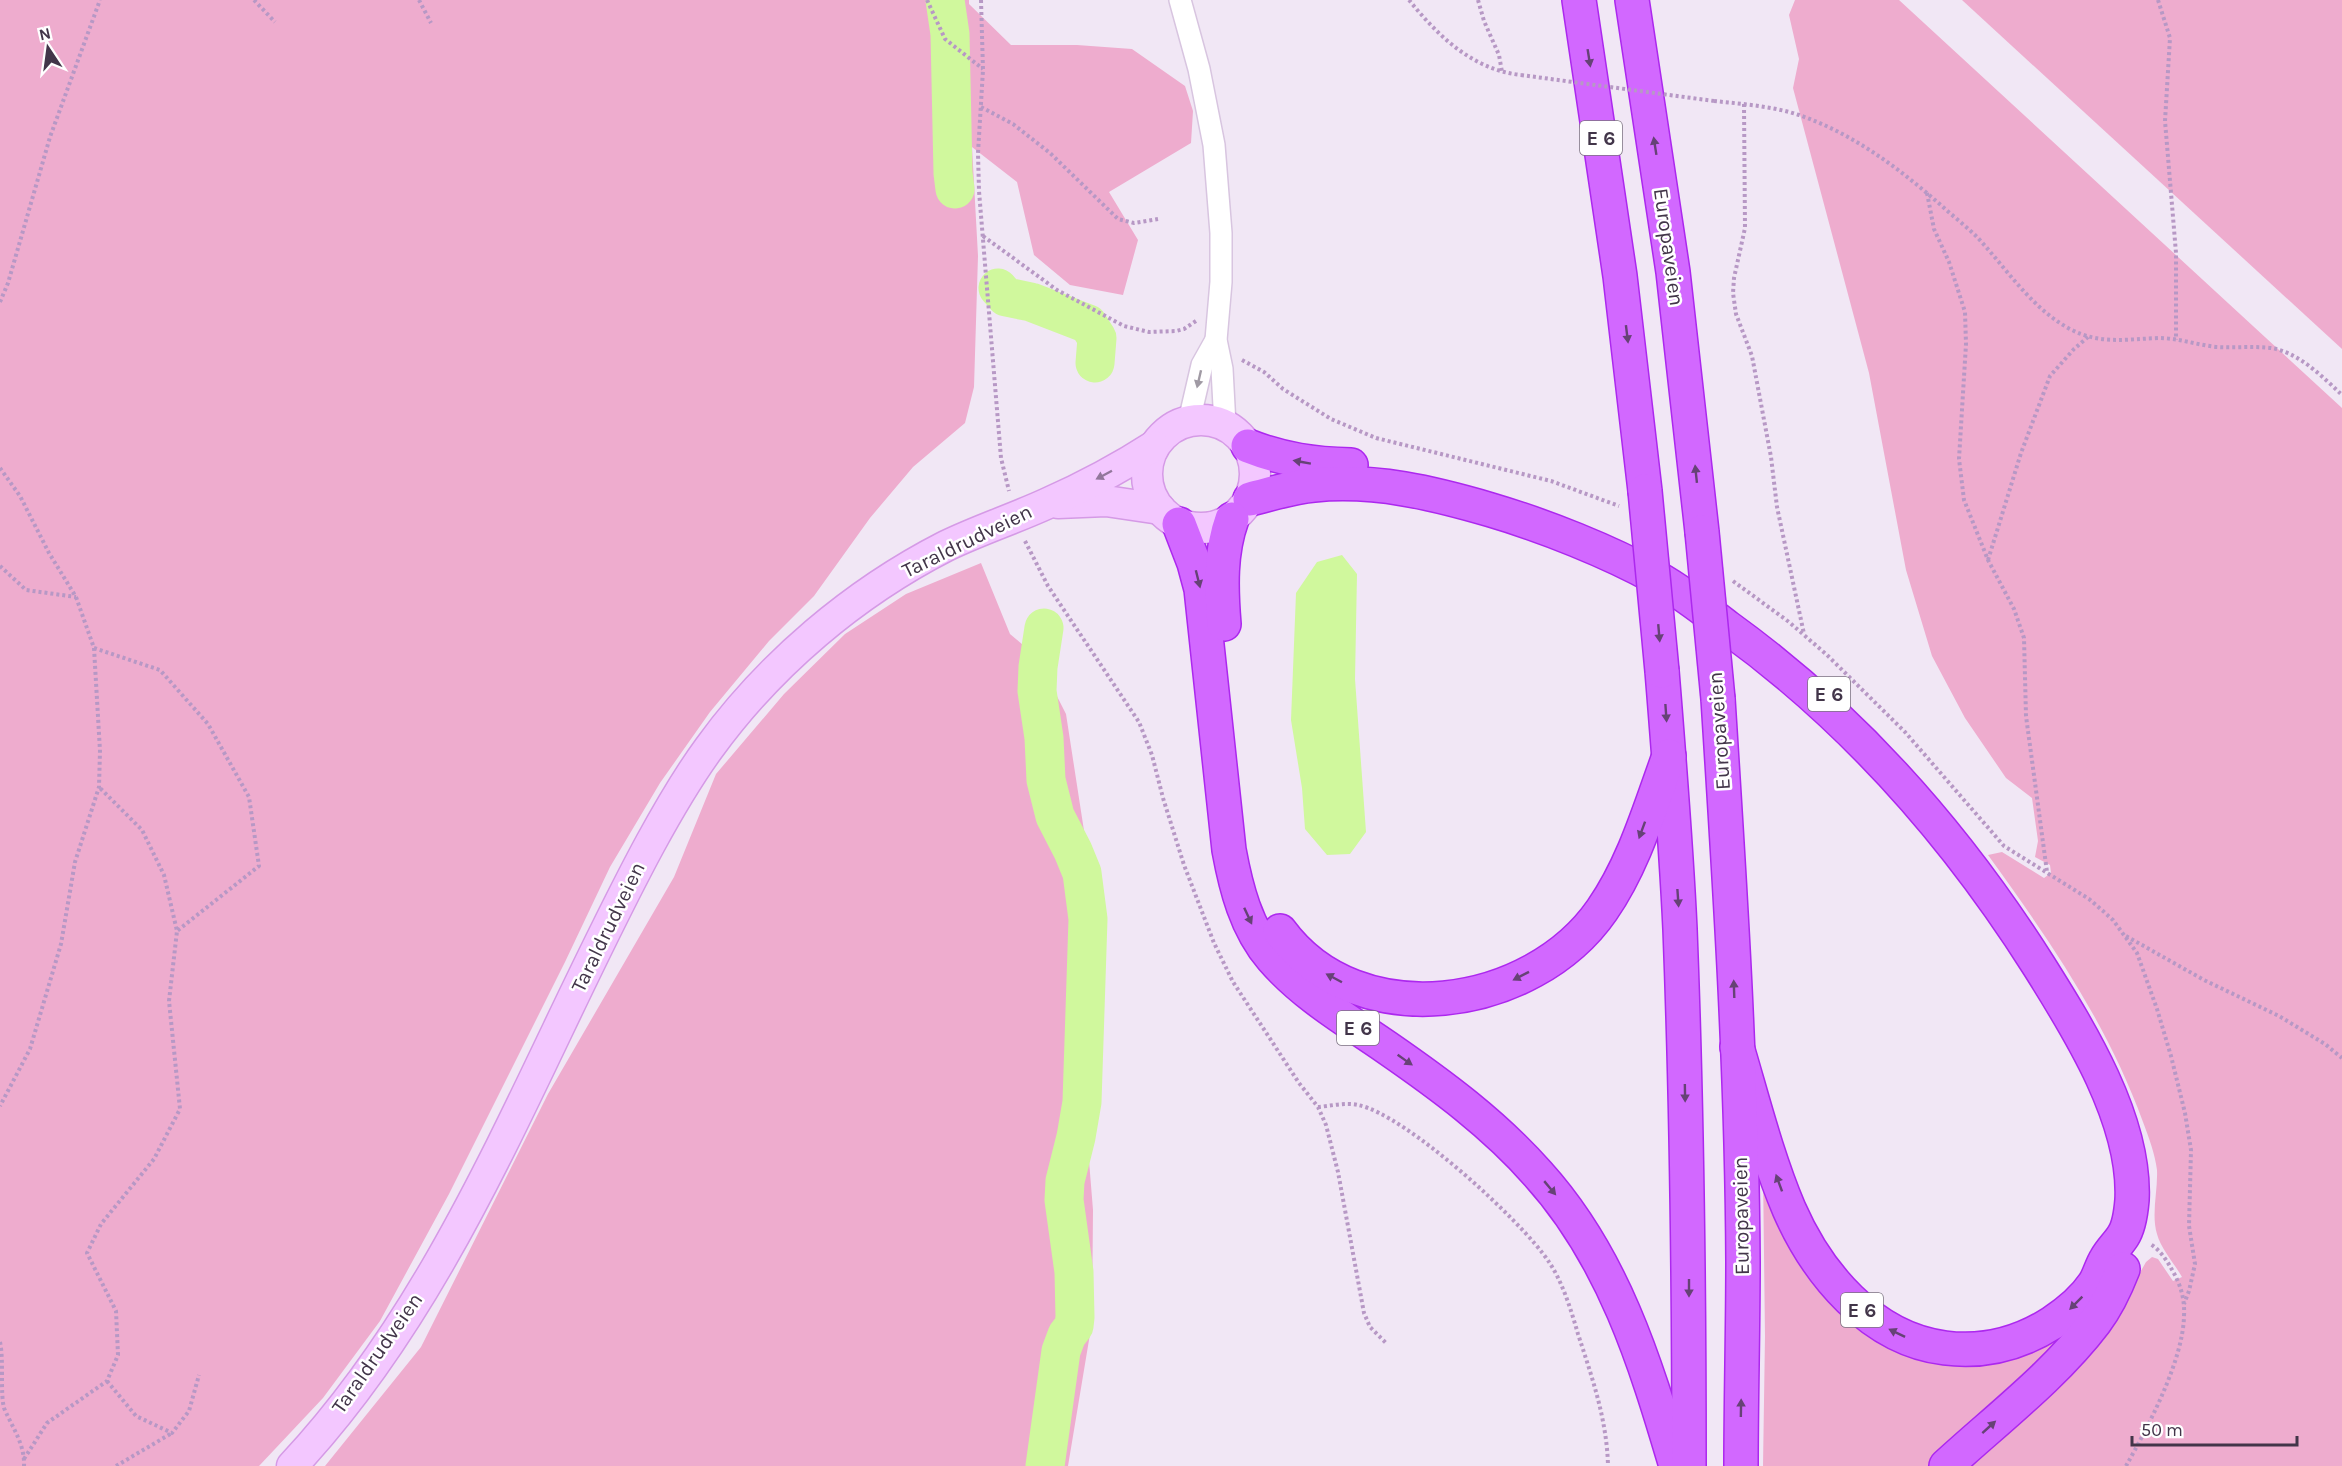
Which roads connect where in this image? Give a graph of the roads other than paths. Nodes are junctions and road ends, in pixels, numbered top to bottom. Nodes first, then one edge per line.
1 (1180, 0) edge
2 (1579, 0) edge
3 (1632, 0) edge
4 (1216, 340) junction
5 (1189, 421) junction
6 (1237, 435) junction
7 (1154, 446) junction
8 (1046, 504) junction
9 (1241, 509) junction
10 (1170, 516) junction
11 (1669, 756) junction
12 (1737, 1047) junction
13 (292, 1466) edge
14 (1676, 1466) edge
15 (1689, 1466) edge
16 (1741, 1466) edge
17 (1946, 1466) edge

1 - 4 street
2 -> 11 highway, E 6, bridge
12 -> 3 highway, Europaveien / E 6, bridge
4 -> 5 street
4 - 6 street
5 - 6 main road
5 - 7 main road
6 - 9 main road
17 -> 6 highway, E 6
7 -> 8 main road, Taraldrudveien
7 - 10 main road
8 - 10 main road, Taraldrudveien
8 - 13 main road, Taraldrudveien
9 - 10 main road
11 -> 9 highway, E 6
9 -> 12 highway, E 6
10 -> 14 highway, E 6
11 -> 15 highway, E 6
16 -> 12 highway, Europaveien / E 6

